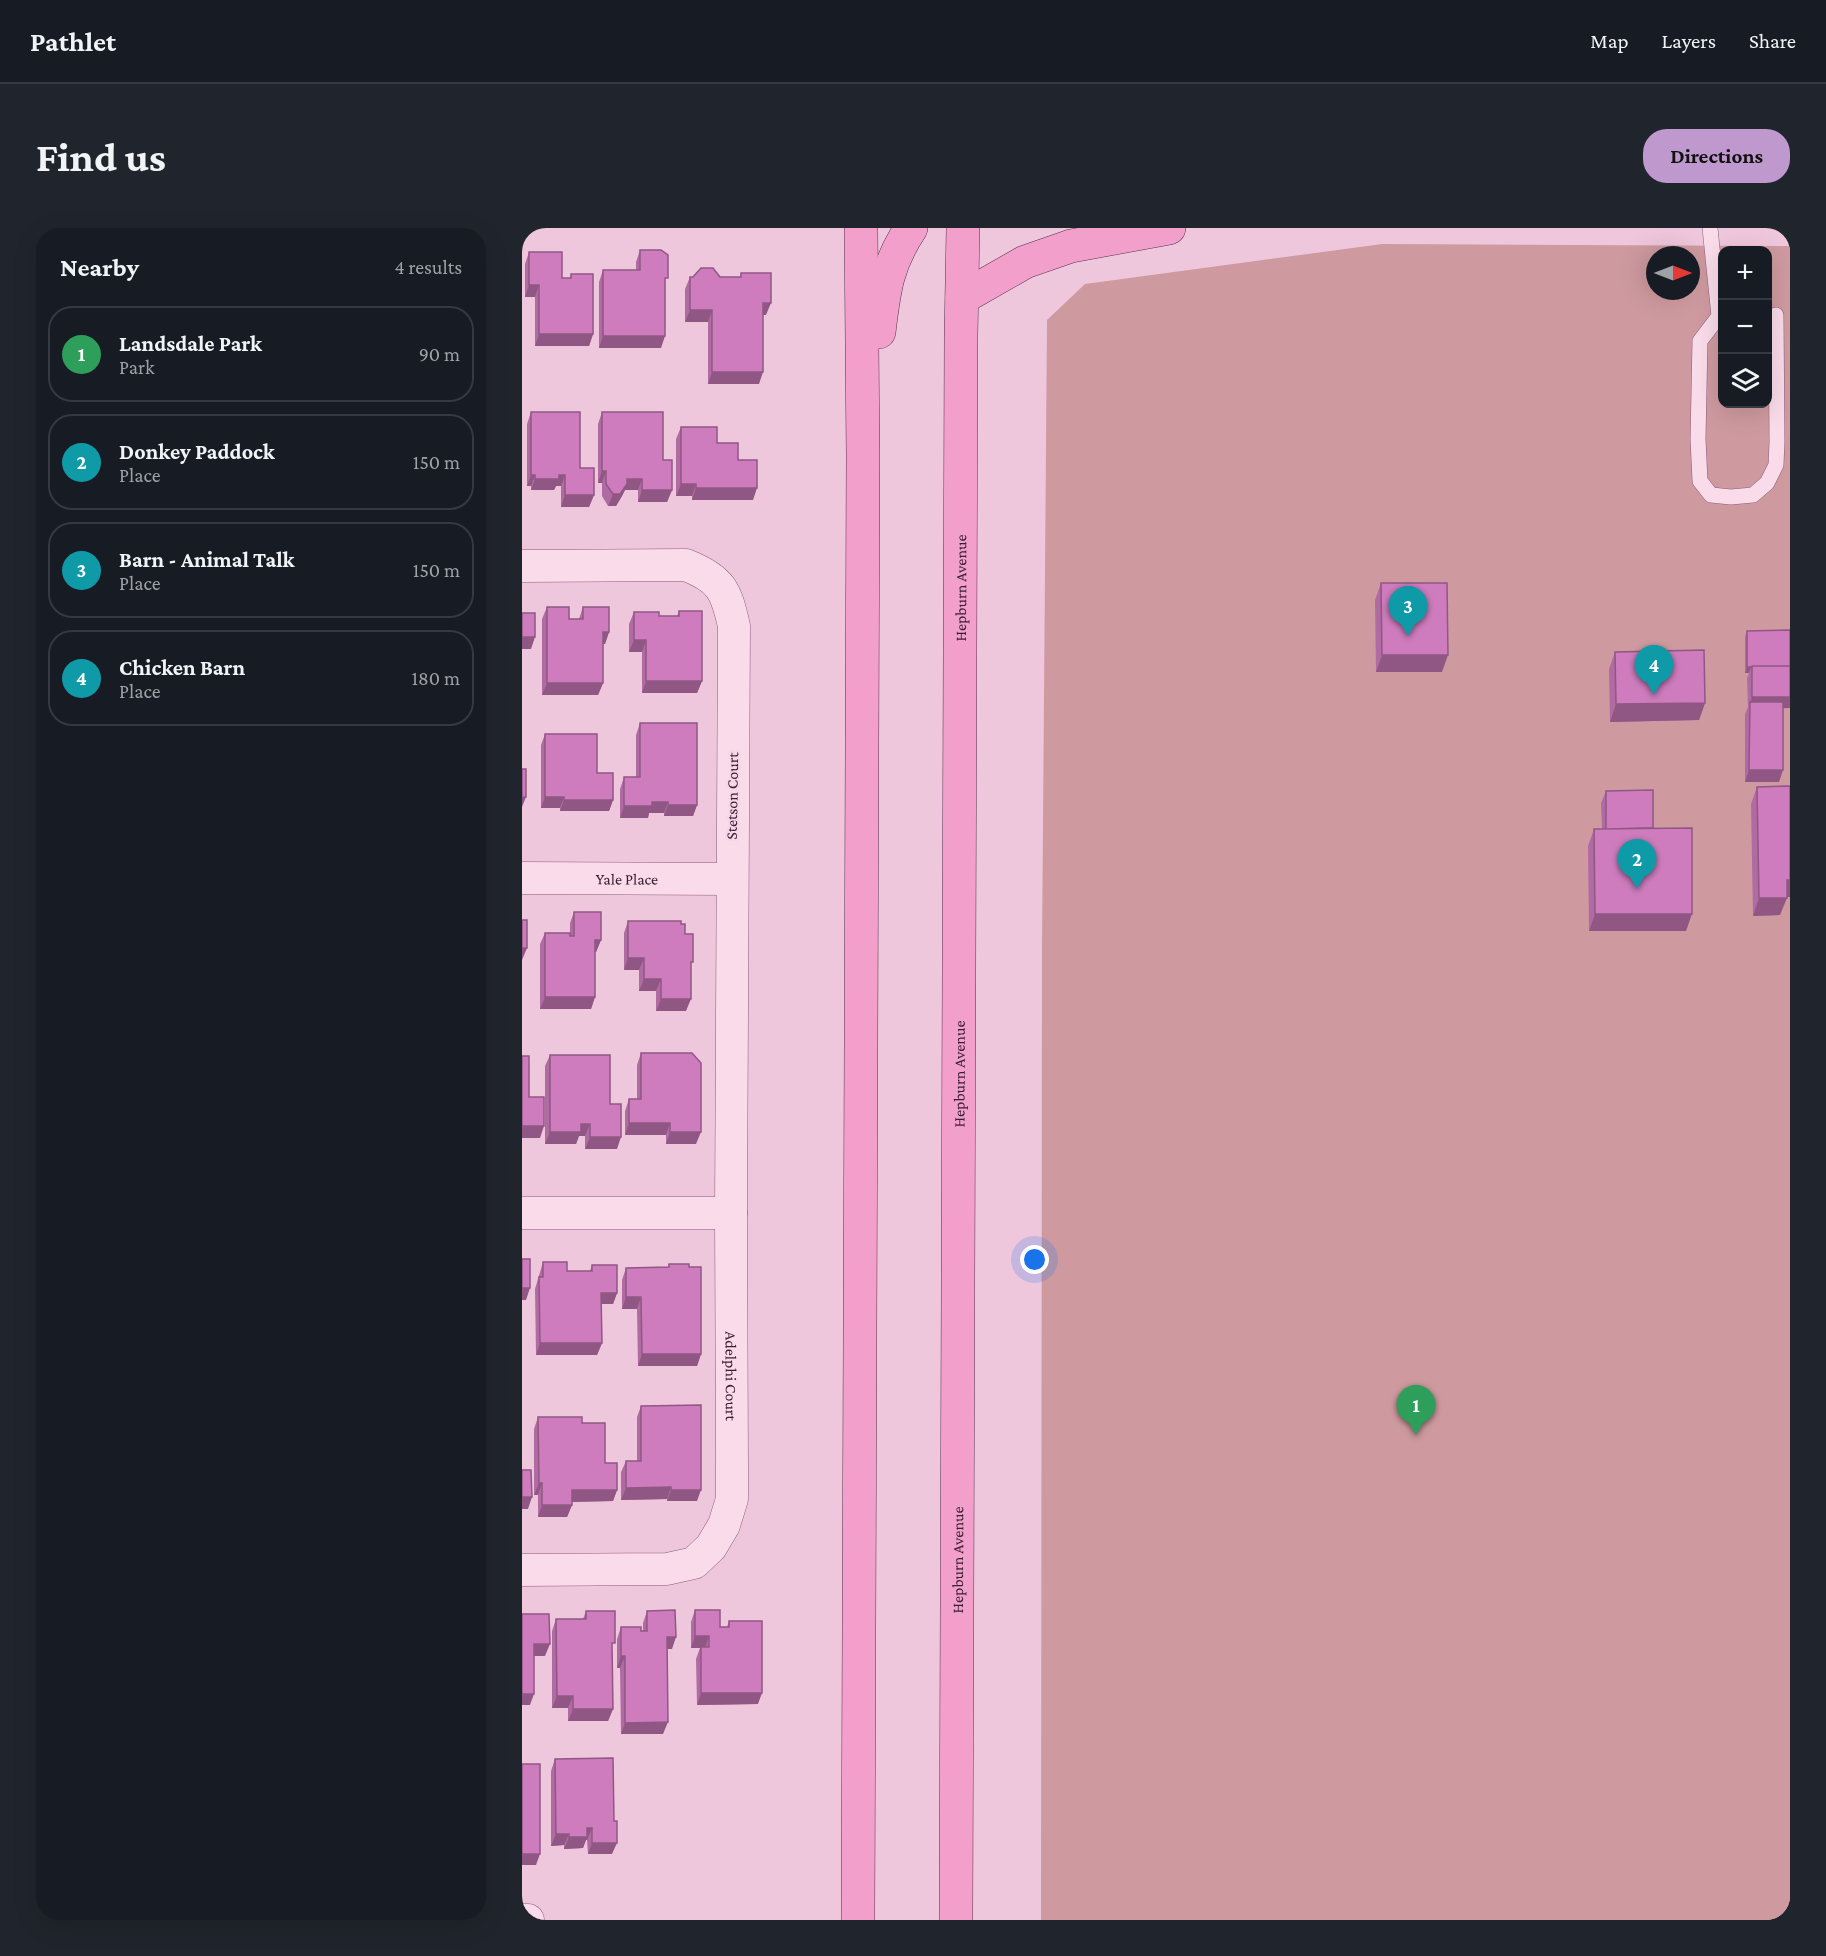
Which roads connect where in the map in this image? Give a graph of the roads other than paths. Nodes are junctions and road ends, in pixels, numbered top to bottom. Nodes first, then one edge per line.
1 (861, 228) edge
2 (911, 228) edge
3 (963, 228) edge
4 (1169, 228) edge
5 (1710, 228) edge
6 (962, 298) junction
7 (1718, 300) edge
8 (1778, 315) edge
9 (1718, 318) edge
10 (863, 456) junction
11 (522, 566) edge
12 (522, 878) edge
13 (731, 879) junction
14 (522, 1213) edge
15 (731, 1213) junction
16 (522, 1570) edge
17 (522, 1920) edge
18 (528, 1920) edge
19 (858, 1920) edge
20 (956, 1920) edge

1 - 10 main road
2 - 10 main road
3 - 6 main road, Hepburn Avenue
4 - 6 main road
5 - 7 lane
6 - 20 main road, Hepburn Avenue
8 - 9 lane
10 - 19 main road
11 - 13 street, Stetson Court
12 - 13 street, Yale Place
13 - 15 street, Stetson Court
14 - 15 street
15 - 16 street, Adelphi Court
17 - 18 street

